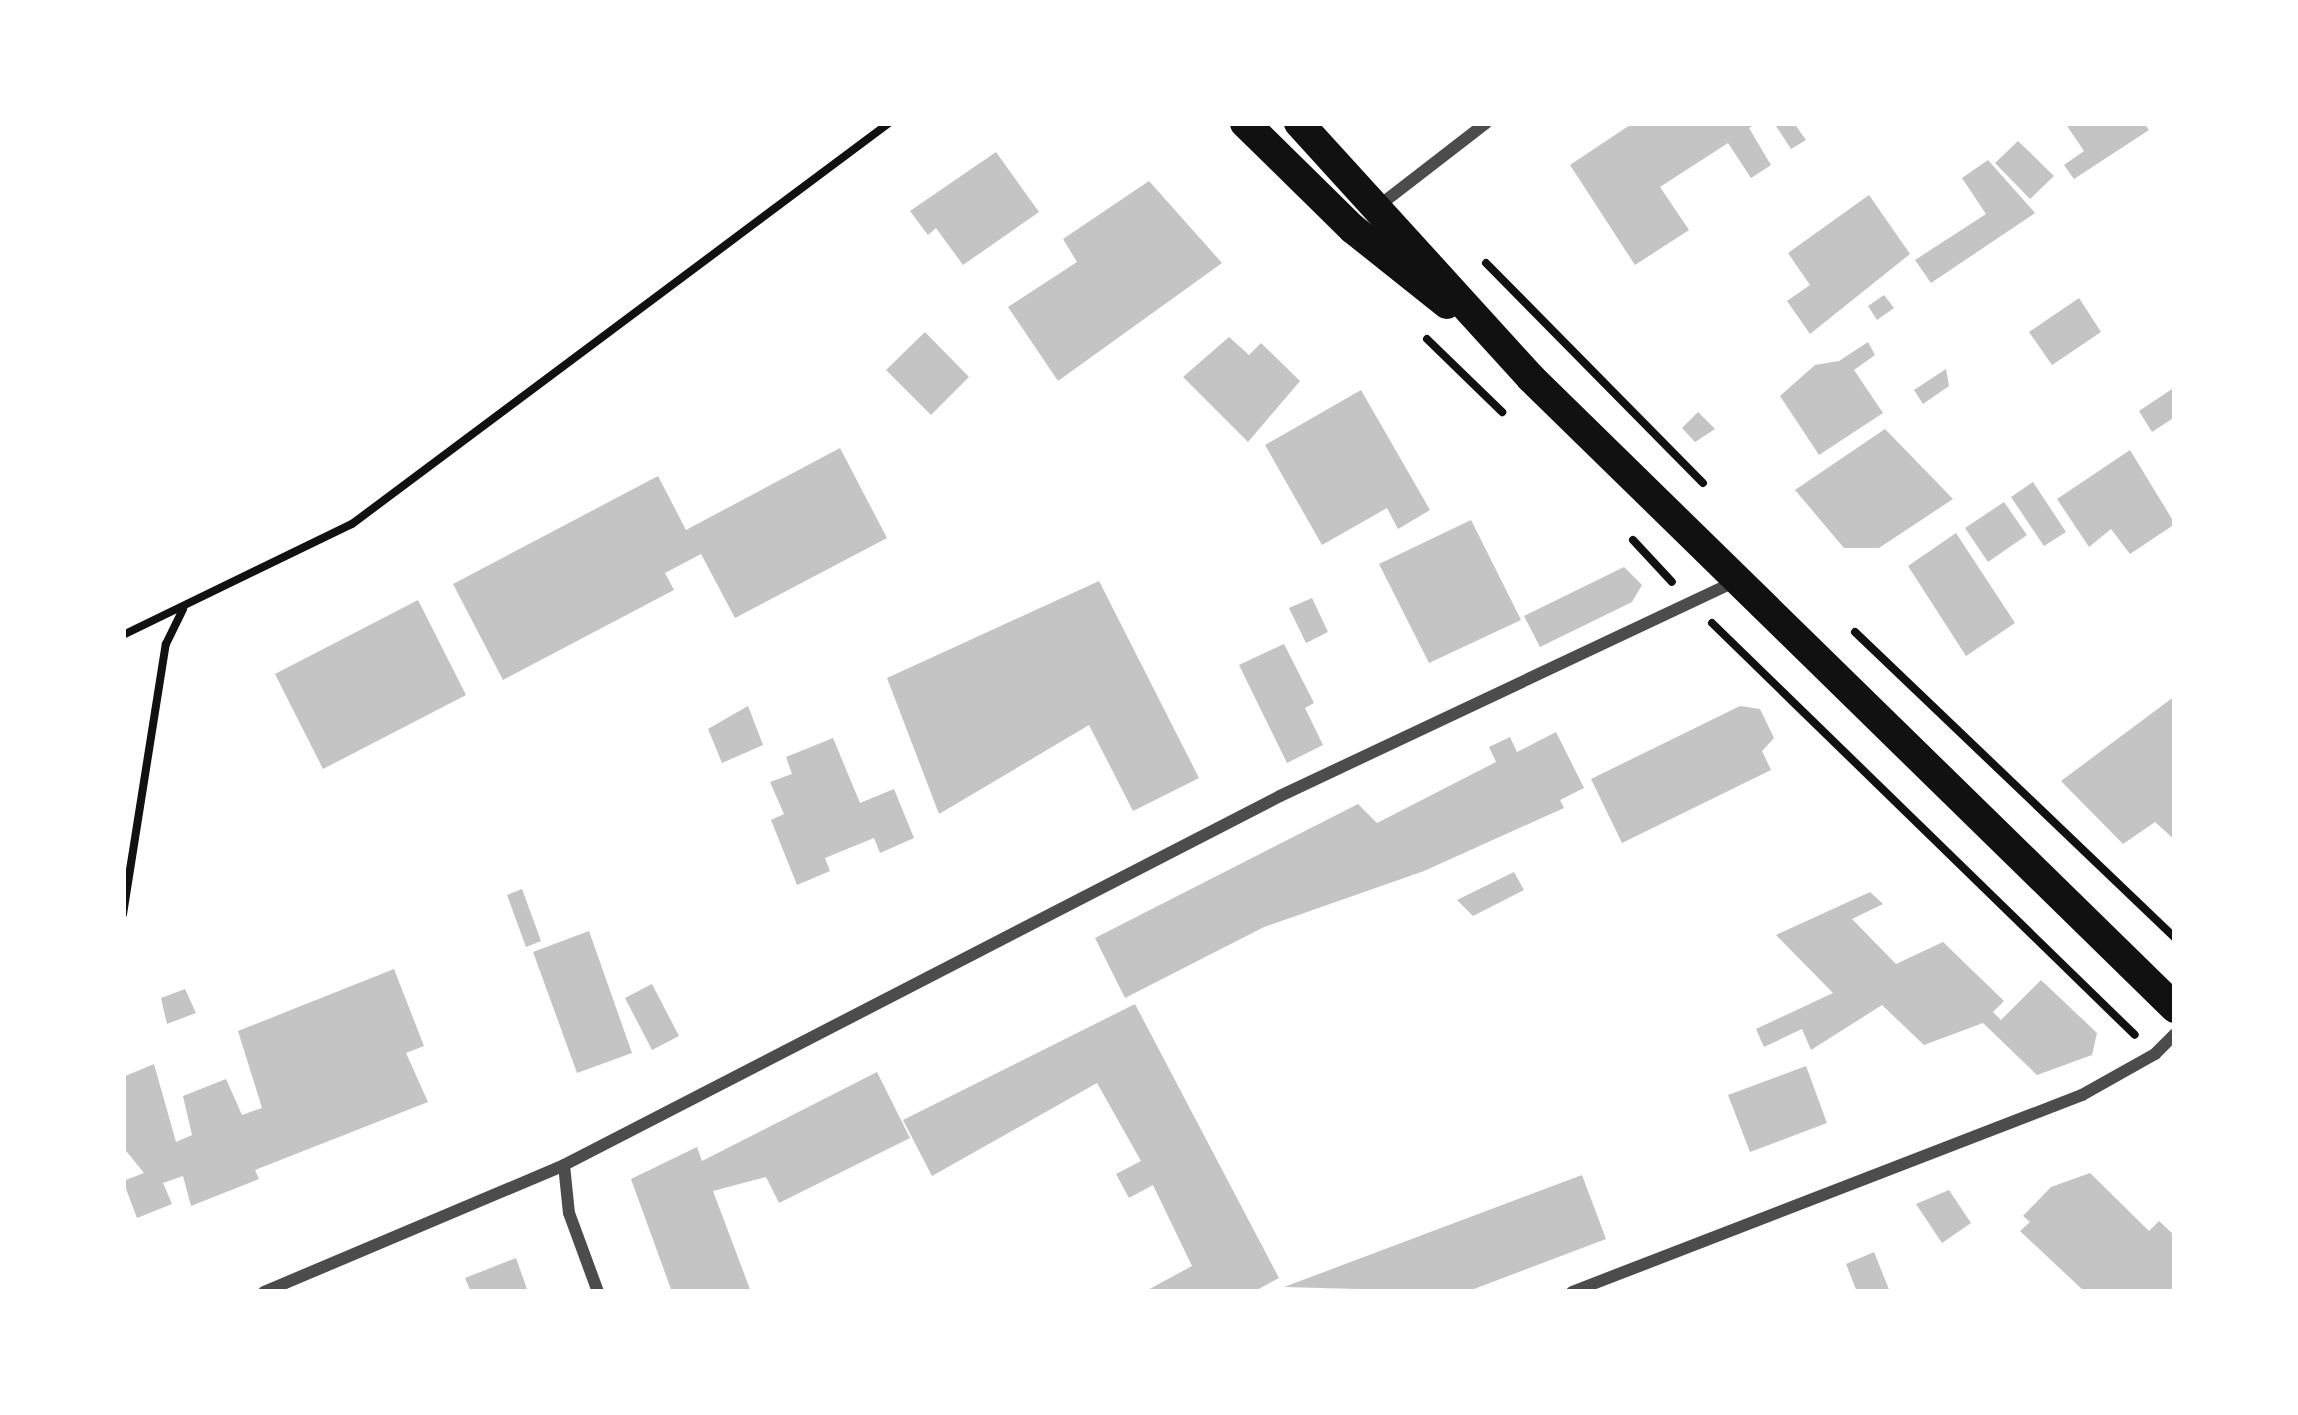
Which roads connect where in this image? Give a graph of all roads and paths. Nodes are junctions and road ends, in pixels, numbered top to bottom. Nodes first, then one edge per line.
1 (889, 123) edge
2 (1245, 123) edge
3 (1299, 123) edge
4 (1486, 123) edge
5 (1377, 208) junction
6 (1353, 229) junction
7 (1471, 247) dead end
8 (1498, 344) junction
9 (1708, 489) dead end
10 (1737, 580) junction
11 (183, 608) junction
12 (1842, 620) dead end
13 (123, 635) edge
14 (123, 914) edge
15 (2175, 938) edge
16 (2175, 1008) edge
17 (2175, 1034) edge
18 (564, 1165) junction
19 (264, 1292) edge
20 (598, 1292) edge
21 (1572, 1292) edge

1 - 11 path
2 - 6 main road
3 - 5 main road
4 - 5 street
5 - 6 street
5 - 8 main road
6 - 8 main road
7 - 9 path
8 - 10 main road
10 - 16 main road
10 - 18 street
11 - 13 path
11 - 14 path
12 - 15 path
17 - 21 street
18 - 19 street
18 - 20 street

